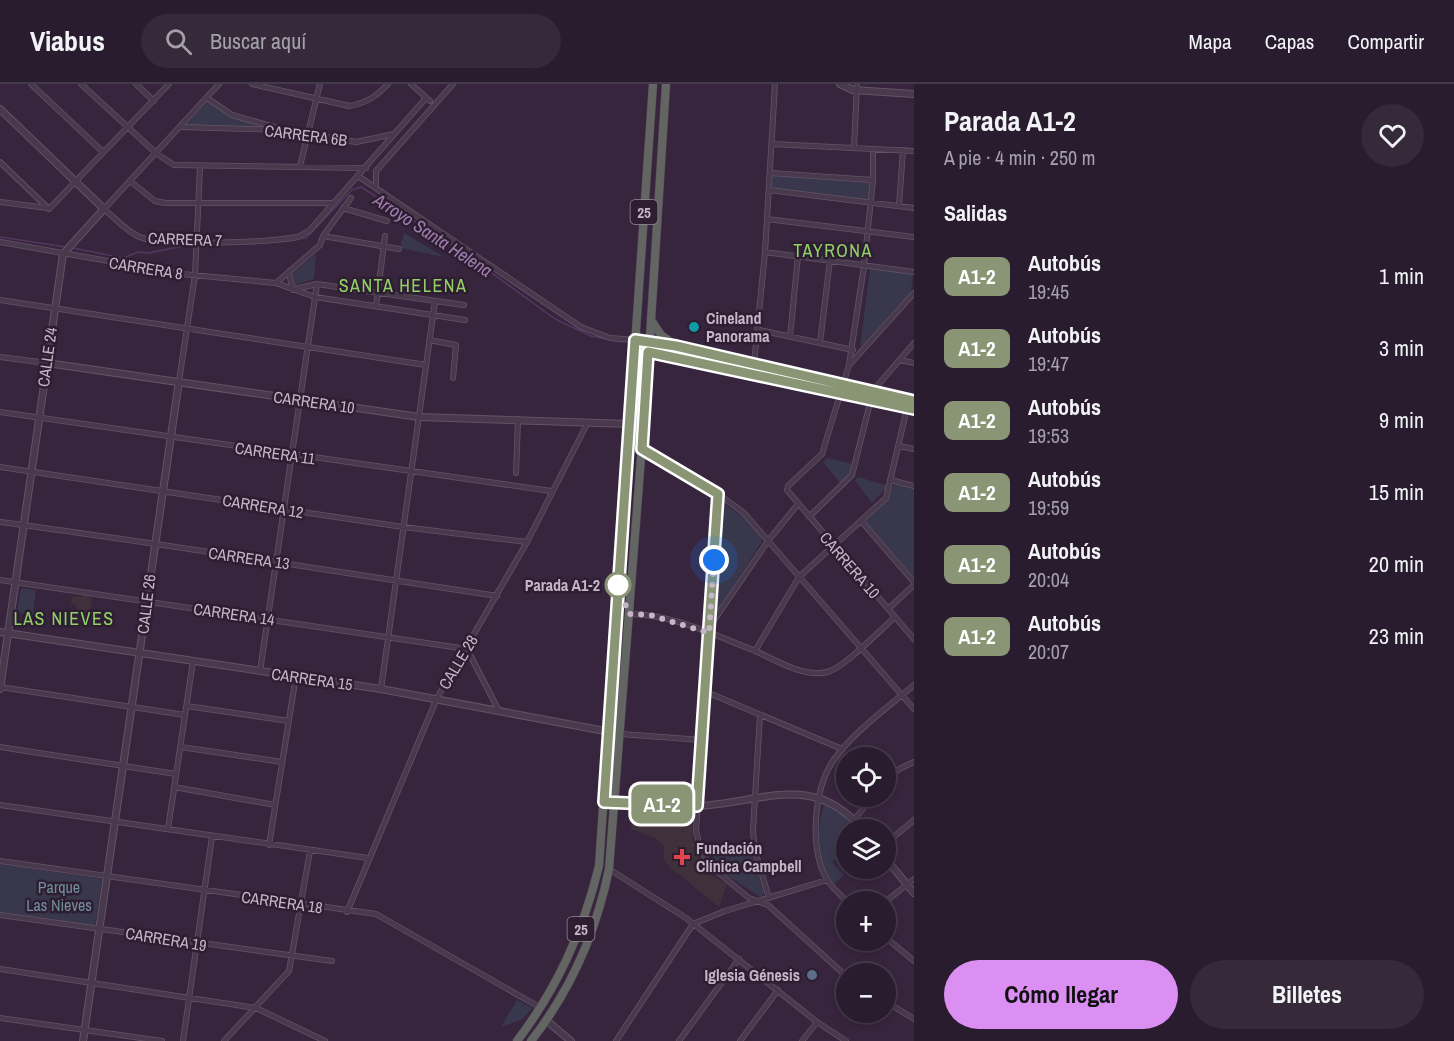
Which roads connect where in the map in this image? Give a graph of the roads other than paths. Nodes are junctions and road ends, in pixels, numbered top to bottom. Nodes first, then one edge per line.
1 (31, 84) edge
2 (81, 84) edge
3 (136, 84) edge
4 (169, 84) edge
5 (219, 84) edge
6 (252, 84) edge
7 (320, 84) edge
8 (388, 84) edge
9 (411, 84) edge
10 (453, 84) edge
11 (653, 84) edge
12 (666, 84) edge
13 (776, 84) edge
14 (840, 84) edge
15 (857, 87) edge
16 (914, 94) edge
17 (207, 98) junction
18 (316, 100) junction
19 (154, 101) junction
20 (0, 109) edge
21 (182, 126) junction
22 (128, 127) junction
23 (286, 130) junction
24 (308, 135) junction
25 (396, 136) junction
26 (772, 144) junction
27 (854, 148) junction
28 (873, 149) junction
29 (903, 150) junction
30 (914, 151) edge
31 (103, 152) junction
32 (156, 154) junction
33 (0, 162) edge
34 (300, 166) junction
35 (200, 167) junction
36 (366, 168) junction
37 (770, 173) junction
38 (358, 176) junction
39 (873, 180) junction
40 (76, 181) junction
41 (130, 181) junction
42 (375, 188) junction
43 (769, 190) junction
44 (351, 198) dead end
45 (0, 202) edge
46 (334, 203) junction
47 (871, 203) junction
48 (199, 205) junction
49 (899, 206) junction
50 (49, 208) junction
51 (104, 208) junction
52 (343, 208) junction
53 (914, 208) edge
54 (332, 213) junction
55 (767, 219) junction
56 (387, 221) dead end
57 (868, 232) junction
58 (323, 236) junction
59 (385, 236) dead end
60 (914, 237) edge
61 (0, 242) edge
62 (198, 242) junction
63 (383, 246) junction
64 (399, 249) dead end
65 (765, 252) junction
66 (63, 254) junction
67 (798, 256) junction
68 (830, 260) junction
69 (864, 266) junction
70 (914, 272) edge
71 (289, 273) junction
72 (195, 275) junction
73 (276, 283) junction
74 (317, 284) junction
75 (292, 290) junction
76 (377, 291) junction
77 (914, 293) edge
78 (315, 297) junction
79 (0, 300) edge
80 (435, 301) junction
81 (464, 305) dead end
82 (376, 306) junction
83 (55, 307) junction
84 (433, 315) junction
85 (651, 319) junction
86 (465, 320) dead end
87 (187, 328) junction
88 (759, 330) junction
89 (789, 336) junction
90 (429, 340) junction
91 (635, 340) junction
92 (649, 342) junction
93 (820, 343) junction
94 (914, 343) edge
95 (308, 346) junction
96 (676, 346) junction
97 (634, 350) junction
98 (853, 350) junction
99 (648, 352) junction
100 (0, 357) edge
101 (900, 360) junction
102 (46, 363) junction
103 (914, 363) edge
104 (426, 364) junction
105 (754, 364) junction
106 (849, 365) junction
107 (453, 378) dead end
108 (179, 381) junction
109 (843, 385) junction
110 (873, 391) junction
111 (841, 392) junction
112 (300, 400) junction
113 (871, 400) junction
114 (914, 401) edge
115 (911, 409) edge
116 (0, 412) edge
117 (419, 417) junction
118 (39, 418) junction
119 (518, 419) junction
120 (588, 422) junction
121 (630, 424) junction
122 (170, 438) junction
123 (899, 446) junction
124 (642, 449) junction
125 (914, 449) edge
126 (292, 456) junction
127 (0, 467) edge
128 (31, 471) junction
129 (411, 473) junction
130 (516, 473) dead end
131 (891, 480) junction
132 (914, 486) edge
133 (551, 490) junction
134 (161, 491) junction
135 (718, 494) junction
136 (798, 504) junction
137 (284, 510) junction
138 (809, 517) junction
139 (0, 522) edge
140 (862, 522) junction
141 (24, 525) junction
142 (403, 528) junction
143 (527, 542) junction
144 (768, 542) junction
145 (833, 545) junction
146 (154, 546) junction
147 (276, 561) junction
148 (799, 577) junction
149 (0, 580) edge
150 (396, 581) junction
151 (15, 582) junction
152 (914, 584) edge
153 (497, 596) junction
154 (146, 601) junction
155 (888, 609) junction
156 (629, 614) junction
157 (895, 617) junction
158 (268, 619) junction
159 (710, 626) junction
160 (0, 632) edge
161 (709, 633) junction
162 (9, 634) junction
163 (388, 637) junction
164 (914, 639) edge
165 (467, 648) junction
166 (860, 648) junction
167 (755, 651) junction
168 (140, 653) junction
169 (193, 661) junction
170 (260, 671) junction
171 (296, 676) junction
172 (914, 685) edge
173 (0, 688) edge
174 (381, 689) junction
175 (704, 691) junction
176 (903, 694) junction
177 (437, 698) junction
178 (187, 706) junction
179 (132, 707) junction
180 (914, 709) edge
181 (499, 711) junction
182 (185, 715) junction
183 (759, 715) junction
184 (289, 721) junction
185 (608, 732) junction
186 (621, 734) junction
187 (701, 740) junction
188 (0, 747) edge
189 (181, 747) junction
190 (837, 747) edge
191 (844, 747) edge
192 (836, 758) edge
193 (282, 762) junction
194 (914, 762) edge
195 (123, 766) junction
196 (896, 772) edge
197 (176, 774) junction
198 (174, 787) junction
199 (754, 797) junction
200 (820, 798) junction
201 (604, 802) junction
202 (616, 803) junction
203 (0, 805) edge
204 (275, 805) junction
205 (697, 806) junction
206 (864, 807) edge
207 (852, 819) edge
208 (855, 819) edge
209 (914, 820) edge
210 (115, 823) junction
211 (168, 829) junction
212 (896, 835) edge
213 (212, 837) junction
214 (269, 845) junction
215 (310, 851) junction
216 (368, 858) junction
217 (0, 861) edge
218 (609, 869) junction
219 (896, 872) edge
220 (107, 876) junction
221 (914, 879) edge
222 (827, 880) junction
223 (906, 885) junction
224 (206, 891) junction
225 (838, 891) edge
226 (896, 893) edge
227 (914, 893) edge
228 (769, 898) junction
229 (759, 902) junction
230 (302, 905) junction
231 (347, 912) junction
232 (0, 915) edge
233 (693, 924) junction
234 (99, 929) junction
235 (197, 945) junction
236 (896, 947) edge
237 (293, 956) junction
238 (740, 959) junction
239 (332, 961) dead end
240 (914, 961) edge
241 (836, 967) edge
242 (0, 969) edge
243 (91, 983) junction
244 (778, 990) junction
245 (189, 998) junction
246 (256, 1008) junction
247 (541, 1008) junction
248 (896, 1008) edge
249 (0, 1018) edge
250 (914, 1019) edge
251 (547, 1021) junction
252 (817, 1022) junction
253 (84, 1030) junction
254 (314, 1034) junction
255 (83, 1041) edge
256 (162, 1041) edge
257 (183, 1041) edge
258 (224, 1041) edge
259 (308, 1041) edge
260 (325, 1041) edge
261 (517, 1041) edge
262 (531, 1041) edge
263 (571, 1041) edge
264 (616, 1041) edge
265 (680, 1041) edge
266 (740, 1041) edge
267 (802, 1041) edge
268 (846, 1041) edge

1 - 31 street
2 - 22 street
3 - 19 street
4 - 19 street
5 - 17 street
6 - 18 street
7 - 18 street
8 - 18 street
9 - 25 street, CARRERA 7
10 - 42 street
11 - 91 highway, 25
12 - 85 highway, 25
13 - 26 street
14 - 15 street
15 - 16 street
15 - 27 street
17 - 21 street
17 - 23 street
18 - 24 street
19 - 22 street
20 - 40 street, CARRERA 7
21 - 23 street, CARRERA 6B
21 - 32 street
22 - 31 street
22 - 32 street
23 - 24 street, CARRERA 6B
24 - 25 street, CARRERA 6B
24 - 34 street
25 - 36 street, CARRERA 7
26 - 27 street
26 - 37 street
27 - 28 street
28 - 29 street
28 - 39 street
29 - 30 street
29 - 49 street
31 - 40 street
32 - 35 street
32 - 41 street
33 - 50 street
34 - 35 street
34 - 36 street
35 - 48 street, CALLE 26
36 - 38 street, CARRERA 7
37 - 39 street
37 - 43 street
38 - 42 street
38 - 46 street, CARRERA 7
39 - 47 street
40 - 50 street
40 - 51 street, CARRERA 7
41 - 48 street
41 - 51 street
42 - 91 street
43 - 47 street
43 - 55 street
44 - 52 street
45 - 50 street
46 - 48 street
46 - 54 street, CARRERA 7
47 - 49 street
47 - 57 street
48 - 62 street, CALLE 26
49 - 53 street
51 - 62 street, CARRERA 7
51 - 66 street
52 - 54 street
52 - 56 street
54 - 58 street
54 - 62 street, CARRERA 7
55 - 57 street
55 - 65 street
57 - 60 street
57 - 69 street
58 - 63 street
58 - 71 street
59 - 63 street
61 - 66 street, CARRERA 8
62 - 72 street, CALLE 26
63 - 64 street
63 - 76 street
65 - 67 street
65 - 88 street
66 - 72 street, CARRERA 8
66 - 83 street, CALLE 24
67 - 68 street
67 - 89 street
68 - 69 street
68 - 93 street
69 - 70 street
69 - 98 street
71 - 73 street
71 - 75 street
72 - 73 street, CARRERA 8
72 - 87 street, CALLE 26
73 - 75 street, CARRERA 8
74 - 75 street
74 - 76 street
74 - 78 street
75 - 78 street, CARRERA 8
76 - 80 street
76 - 82 street
77 - 106 street
78 - 82 street, CARRERA 8
78 - 95 street
79 - 83 street
80 - 81 street
80 - 84 street
82 - 84 street, CARRERA 8
83 - 87 street
83 - 102 street, CALLE 24
84 - 86 street, CARRERA 8
84 - 90 street
85 - 92 highway, 25
85 - 96 highway
87 - 95 street
87 - 108 street, CALLE 26
88 - 89 street
88 - 105 street
89 - 93 street
90 - 104 street
90 - 107 street
91 - 92 street
91 - 97 highway, 25
92 - 96 street
92 - 99 highway, 25
93 - 98 street
94 - 101 street
95 - 104 street
95 - 112 street
96 - 105 street
97 - 99 street
97 - 121 highway, 25
98 - 106 street
99 - 111 street
99 - 124 highway, 25
100 - 102 street, CARRERA 10
101 - 103 street
101 - 110 street
102 - 108 street, CARRERA 10
102 - 118 street, CALLE 24
104 - 117 street
105 - 109 street
106 - 109 street
108 - 112 street, CARRERA 10
108 - 122 street, CALLE 26
109 - 110 street
109 - 111 street
110 - 113 street
110 - 114 street
111 - 113 street
111 - 136 street, CARRERA 10
112 - 117 street, CARRERA 10
112 - 126 street
113 - 115 street
113 - 138 street
115 - 123 street
116 - 118 street, CARRERA 11
117 - 119 street, CARRERA 10
117 - 129 street
118 - 122 street, CARRERA 11
118 - 128 street, CALLE 24
119 - 120 street, CARRERA 10
119 - 130 street
120 - 121 street, CARRERA 10
120 - 133 street, CALLE 28
121 - 185 highway, 25
122 - 126 street, CARRERA 11
122 - 134 street, CALLE 26
123 - 125 street
123 - 131 street
124 - 135 street
124 - 156 highway, 25
126 - 129 street, CARRERA 11
126 - 137 street
127 - 128 street, CARRERA 12
128 - 134 street, CARRERA 12
128 - 141 street, CALLE 24
129 - 133 street, CARRERA 11
129 - 142 street
131 - 132 street
131 - 140 street
133 - 143 street, CALLE 28
134 - 137 street, CARRERA 12
134 - 146 street, CALLE 26
135 - 144 street
135 - 159 street
136 - 138 street, CARRERA 10
136 - 144 street
137 - 142 street, CARRERA 12
137 - 147 street
138 - 145 street, CARRERA 10
139 - 141 street, CARRERA 13
140 - 145 street
140 - 152 street
141 - 146 street, CARRERA 13
141 - 151 street, CALLE 24
142 - 143 street, CARRERA 12
142 - 150 street
143 - 153 street, CALLE 28
144 - 148 street
144 - 159 street
145 - 148 street
145 - 155 street, CARRERA 10
146 - 147 street, CARRERA 13
146 - 154 street, CALLE 26
147 - 150 street, CARRERA 13
147 - 158 street
148 - 166 street
148 - 167 street
149 - 151 street, CARRERA 14
150 - 153 street, CARRERA 13
150 - 163 street
151 - 154 street, CARRERA 14
151 - 162 street, CALLE 24
152 - 155 street
153 - 165 street, CALLE 28
154 - 158 street, CARRERA 14
154 - 168 street, CALLE 26
155 - 157 street, CARRERA 10
156 - 161 street
156 - 186 highway, 25
157 - 164 street, CARRERA 10
157 - 166 street
158 - 163 street, CARRERA 14
158 - 170 street
159 - 161 street
160 - 162 street, CARRERA 15
161 - 167 street
161 - 175 street
162 - 168 street, CARRERA 15
162 - 173 street, CALLE 24
163 - 165 street, CARRERA 14
163 - 174 street
165 - 177 street, CALLE 28
165 - 181 street
166 - 167 street
166 - 176 street
168 - 169 street, CARRERA 15
168 - 179 street, CALLE 26
169 - 170 street, CARRERA 15
169 - 178 street
170 - 171 street, CARRERA 15
171 - 174 street, CARRERA 15
171 - 184 street
172 - 176 street
173 - 179 street
174 - 177 street, CARRERA 15
175 - 183 street
175 - 187 street
176 - 180 street
176 - 191 street
177 - 181 street, CARRERA 15
177 - 216 street, CALLE 28
178 - 182 street
178 - 184 street
179 - 182 street
179 - 195 street, CALLE 26
181 - 185 street, CARRERA 15
182 - 189 street
183 - 190 street
183 - 199 street
184 - 193 street
185 - 186 street, CARRERA 15
185 - 201 highway, 25
186 - 187 street
186 - 202 highway, 25
187 - 205 street
188 - 195 street
189 - 193 street
189 - 197 street
192 - 200 street
193 - 204 street
194 - 196 street
195 - 197 street
195 - 210 street, CALLE 26
197 - 198 street
198 - 204 street
198 - 211 street
199 - 200 street
199 - 205 street
199 - 228 street
200 - 207 street
200 - 222 street
201 - 202 street
201 - 247 highway, 25
202 - 205 street
202 - 218 highway, 25
203 - 210 street
204 - 214 street
205 - 229 street
206 - 208 street
209 - 212 street
210 - 211 street
210 - 220 street, CALLE 26
211 - 213 street
213 - 214 street
213 - 224 street
214 - 215 street
215 - 216 street
215 - 230 street
216 - 231 street, CALLE 28
217 - 220 street, CARRERA 18
218 - 233 street
218 - 251 highway, 25
219 - 223 street
220 - 224 street, CARRERA 18
220 - 234 street, CALLE 26
221 - 223 street
222 - 225 street
222 - 228 street
223 - 226 street
223 - 227 street
224 - 230 street, CARRERA 18
224 - 235 street
228 - 229 street
229 - 233 street
229 - 241 street
230 - 231 street, CARRERA 18
230 - 237 street
231 - 247 street, CARRERA 18
232 - 234 street, CARRERA 19
233 - 238 street
233 - 264 street
234 - 235 street, CARRERA 19
234 - 243 street, CALLE 26
235 - 237 street, CARRERA 19
235 - 245 street
236 - 240 street
237 - 239 street, CARRERA 19
237 - 246 street
238 - 244 street
238 - 265 street
242 - 243 street
243 - 245 street
243 - 253 street, CALLE 26
244 - 252 street
244 - 266 street
245 - 246 street
245 - 257 street
246 - 254 street
246 - 258 street
247 - 261 highway, 25
248 - 250 street
249 - 253 street
251 - 262 highway, 25
251 - 263 street
252 - 267 street
252 - 268 street
253 - 255 street, CALLE 26
253 - 256 street
254 - 259 street
254 - 260 street

